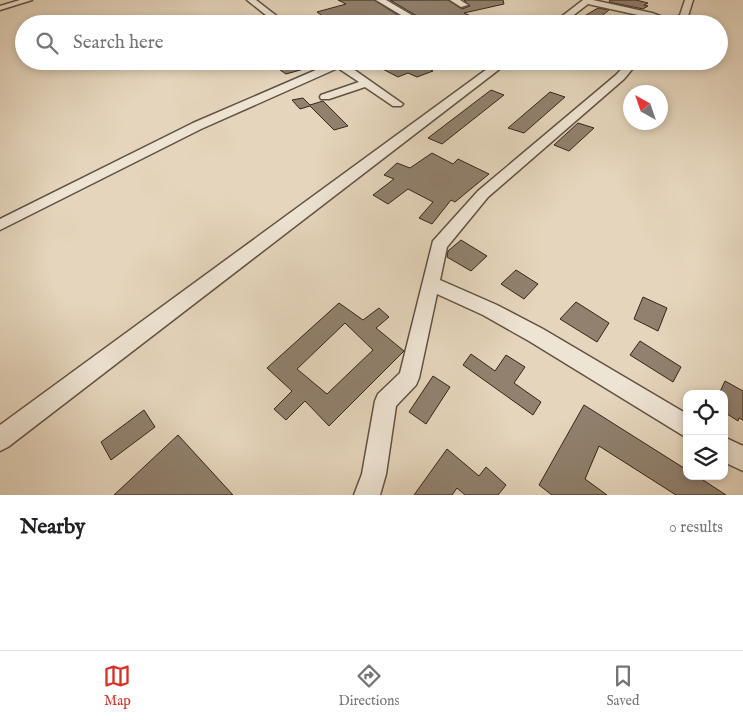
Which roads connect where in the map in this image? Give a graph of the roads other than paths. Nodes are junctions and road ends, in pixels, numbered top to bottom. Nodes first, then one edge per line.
1 (28, 0) edge
2 (251, 0) edge
3 (380, 0) edge
4 (454, 0) edge
5 (587, 0) edge
6 (689, 0) edge
7 (464, 4) dead end
8 (0, 8) edge
9 (271, 15) edge
10 (407, 15) edge
11 (568, 15) edge
12 (649, 15) edge
13 (684, 15) edge
14 (322, 70) edge
15 (350, 70) edge
16 (493, 70) edge
17 (627, 70) edge
18 (366, 83) junction
19 (326, 97) dead end
20 (397, 104) dead end
21 (0, 225) edge
22 (430, 284) junction
23 (683, 425) edge
24 (0, 439) edge
25 (728, 450) edge
26 (743, 459) edge
27 (367, 495) edge

1 - 8 street
2 - 9 street
3 - 10 street
4 - 7 street
5 - 11 street
5 - 12 street
6 - 13 street
14 - 21 street
15 - 18 lane
16 - 24 street
17 - 22 street
18 - 19 street
18 - 20 lane
22 - 23 street
22 - 27 street
25 - 26 street

